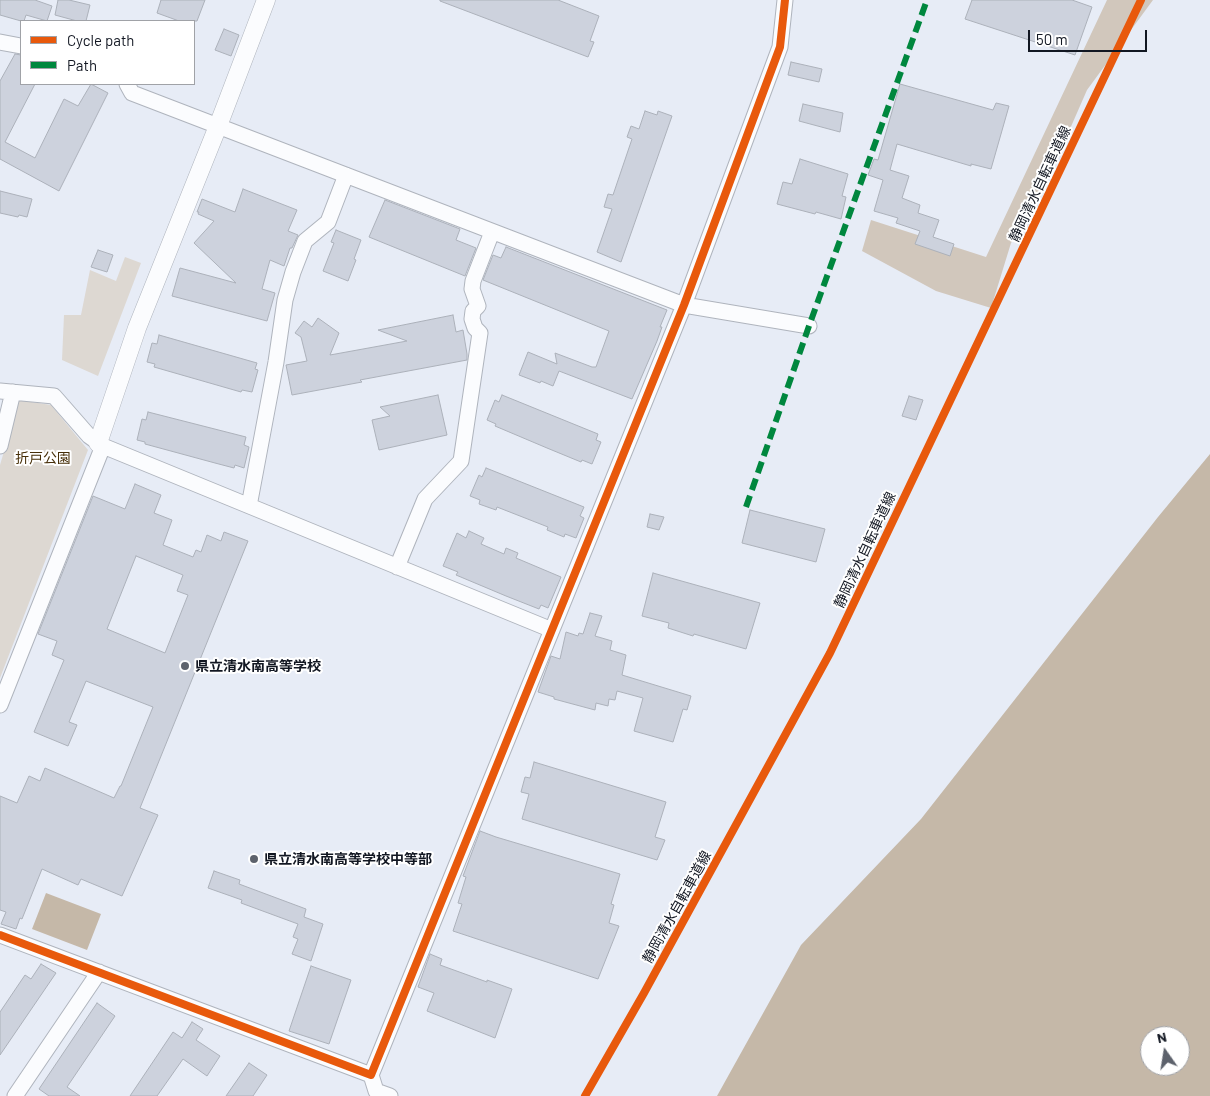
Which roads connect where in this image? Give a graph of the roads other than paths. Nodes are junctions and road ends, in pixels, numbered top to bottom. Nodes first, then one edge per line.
1 (266, 0) edge
2 (785, 0) edge
3 (0, 42) edge
4 (20, 46) edge
5 (128, 85) edge
6 (218, 126) junction
7 (346, 175) junction
8 (492, 232) junction
9 (684, 305) junction
10 (809, 326) dead end
11 (6, 392) edge
12 (100, 444) junction
13 (0, 446) edge
14 (249, 506) junction
15 (397, 567) junction
16 (552, 630) junction
17 (0, 705) edge
18 (0, 935) edge
19 (99, 972) junction
20 (371, 1075) junction
21 (15, 1096) edge
22 (390, 1096) edge

1 - 6 street
2 - 9 street
3 - 4 street
5 - 6 street
6 - 7 street
6 - 12 street
7 - 8 street
7 - 14 street
8 - 9 street
8 - 15 street
9 - 10 street
9 - 16 street
11 - 12 street
11 - 13 street
12 - 14 street
12 - 17 street
14 - 15 street
15 - 16 street
16 - 20 street
18 - 19 street
19 - 20 street
19 - 21 street
20 - 22 street

